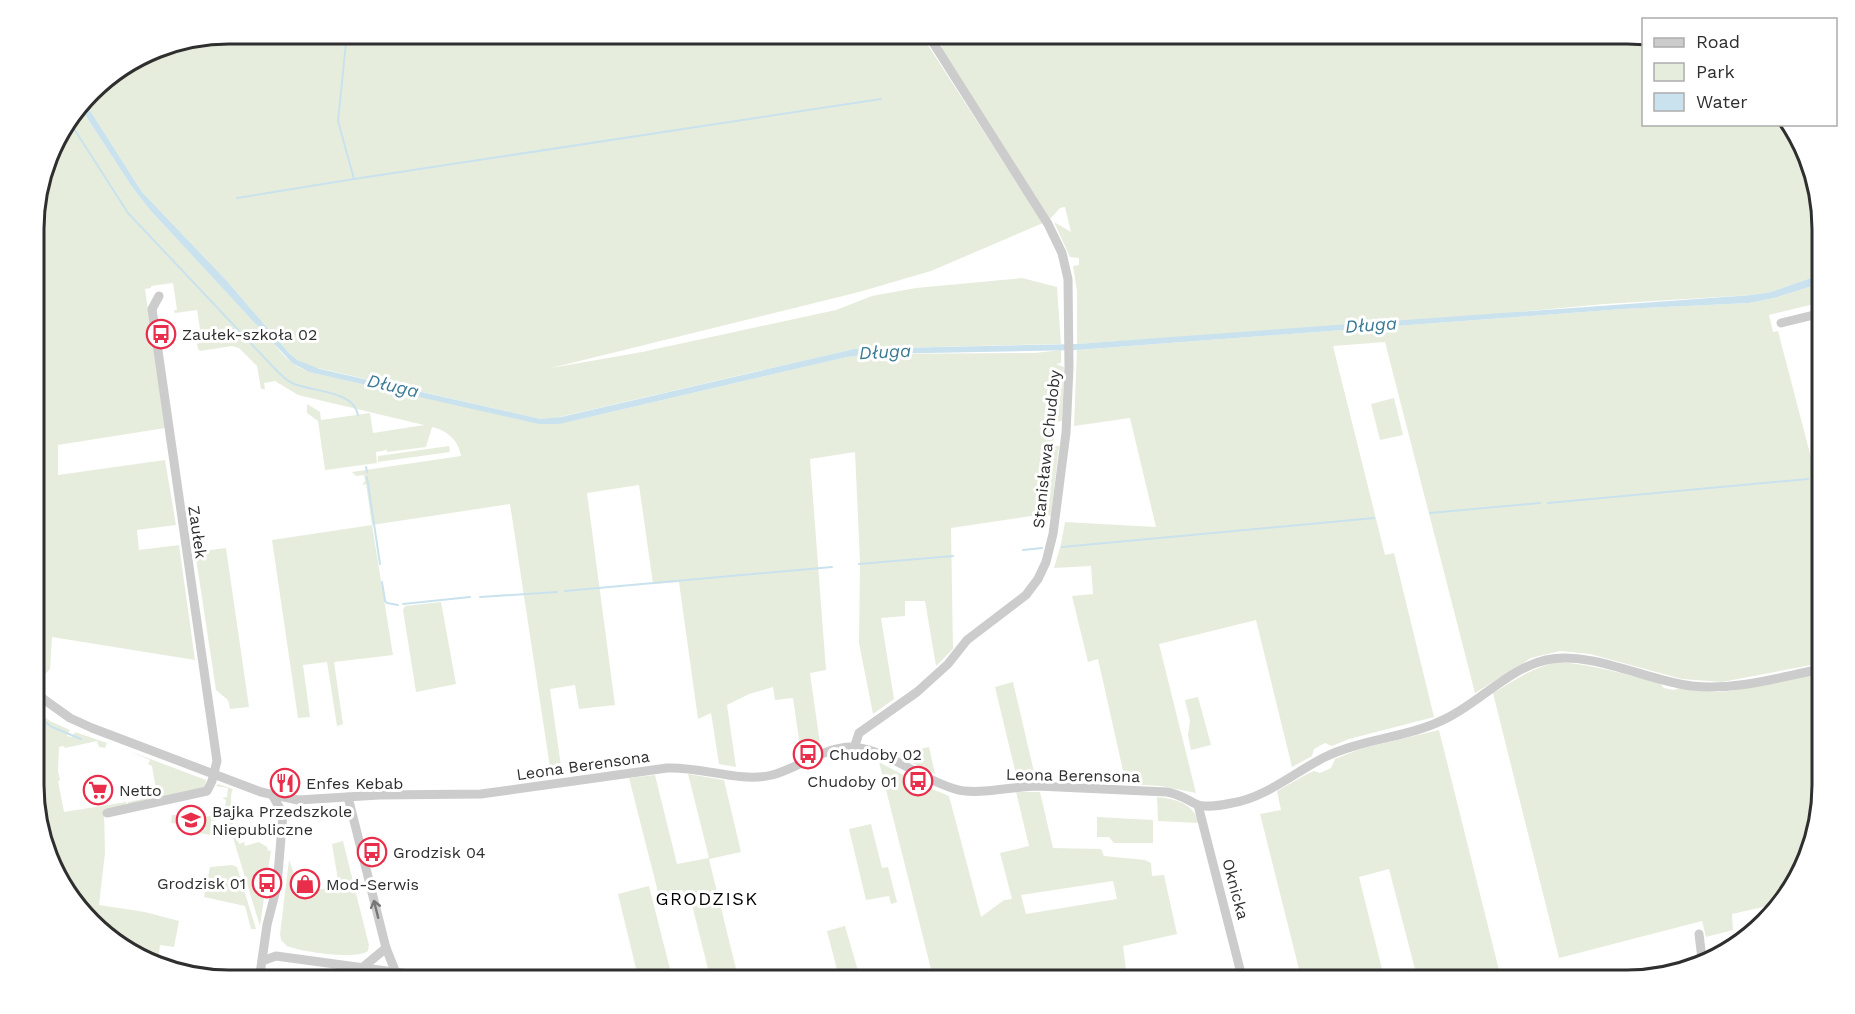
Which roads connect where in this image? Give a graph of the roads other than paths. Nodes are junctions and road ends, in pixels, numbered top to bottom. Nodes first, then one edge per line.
1 (934, 44) edge
2 (159, 296) dead end
3 (1812, 315) edge
4 (1781, 323) dead end
5 (1812, 671) edge
6 (44, 699) edge
7 (855, 748) junction
8 (214, 774) junction
9 (273, 796) junction
10 (348, 797) junction
11 (298, 800) junction
12 (1198, 805) junction
13 (107, 813) dead end
14 (284, 814) junction
15 (1698, 934) dead end
16 (265, 938) junction
17 (386, 948) junction
18 (1700, 954) edge
19 (276, 956) junction
20 (262, 961) junction
21 (363, 968) junction
22 (261, 970) edge
23 (376, 970) edge
24 (395, 970) edge
25 (1241, 970) edge

1 - 7 street, Stanisława Chudoby
2 - 8 street, Zaułek
3 - 4 street
5 - 12 street, Leona Berensona
6 - 8 street, Leona Berensona
7 - 10 street, Leona Berensona
7 - 12 street, Leona Berensona
8 - 9 street, Leona Berensona
8 - 13 street
9 - 11 street, Leona Berensona
9 - 14 street
10 - 11 street, Leona Berensona
17 -> 10 street
11 - 14 street
12 - 25 street, Oknicka
14 - 16 street
15 - 18 street
16 - 19 street
16 - 20 street
17 - 21 street
17 - 24 street
19 - 20 street
19 - 21 street
20 - 22 street
21 - 23 street

